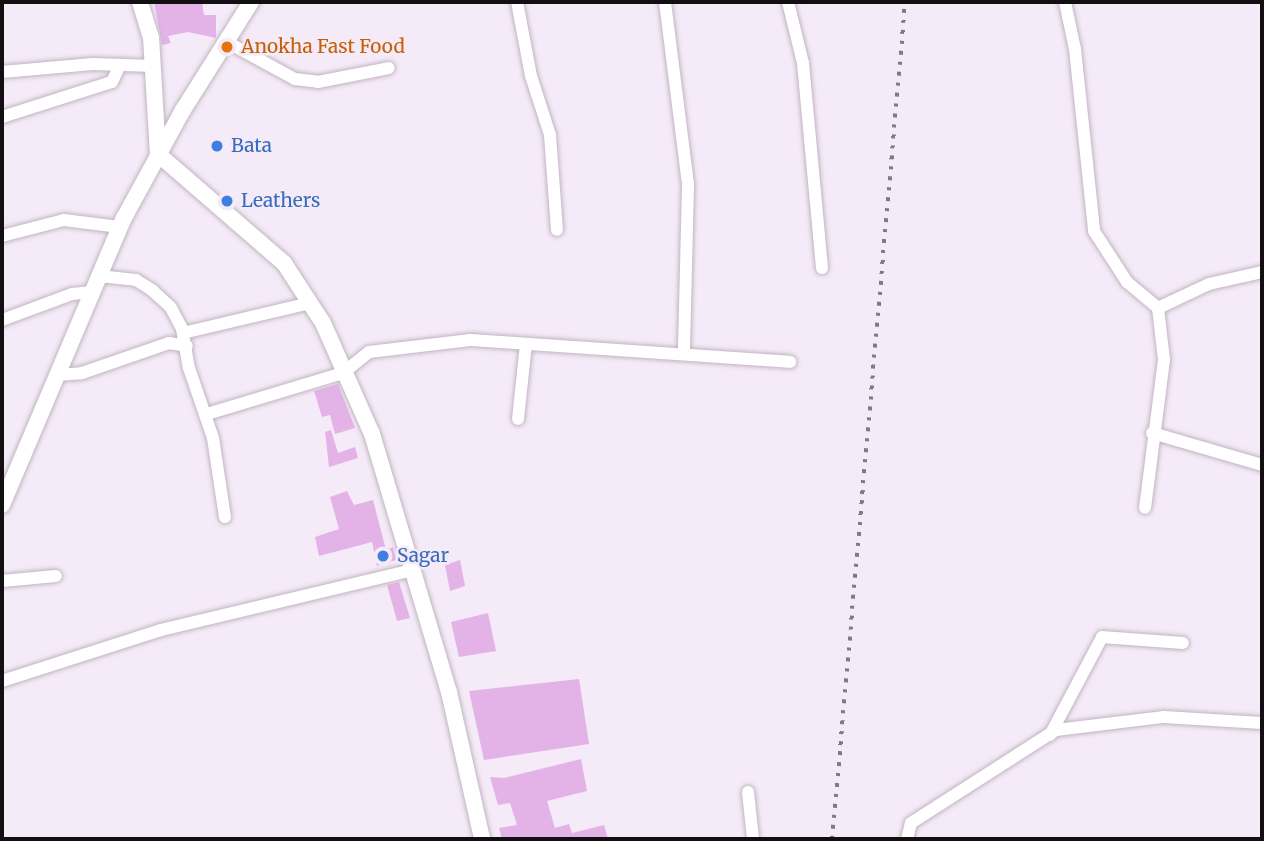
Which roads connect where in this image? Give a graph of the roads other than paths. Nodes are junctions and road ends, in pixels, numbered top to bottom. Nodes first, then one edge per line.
1 (140, 2) edge
2 (251, 2) edge
3 (517, 2) edge
4 (665, 2) edge
5 (788, 2) edge
6 (1065, 2) edge
7 (225, 41) junction
8 (120, 65) junction
9 (154, 66) junction
10 (389, 68) dead end
11 (2, 72) edge
12 (2, 117) edge
13 (159, 154) junction
14 (120, 228) junction
15 (557, 230) dead end
16 (2, 236) edge
17 (822, 268) dead end
18 (1262, 272) edge
19 (99, 276) junction
20 (92, 292) junction
21 (310, 303) junction
22 (1158, 308) junction
23 (2, 320) edge
24 (183, 333) junction
25 (526, 344) junction
26 (187, 346) junction
27 (684, 354) junction
28 (790, 362) dead end
29 (344, 373) junction
30 (56, 375) junction
31 (207, 414) junction
32 (518, 419) dead end
33 (1152, 433) junction
34 (1262, 465) edge
35 (390, 492) junction
36 (2, 505) edge
37 (1145, 508) dead end
38 (225, 517) dead end
39 (404, 572) junction
40 (55, 576) dead end
41 (2, 581) edge
42 (1183, 643) dead end
43 (2, 681) edge
44 (1262, 723) edge
45 (1049, 735) junction
46 (748, 792) dead end
47 (476, 839) edge
48 (482, 839) edge
49 (491, 839) edge
50 (753, 839) edge
51 (906, 839) edge

1 - 9 main road
2 - 7 main road
3 - 15 street
4 - 27 street
5 - 17 street
6 - 22 street
7 - 10 street
7 - 13 main road
8 - 9 street
8 - 11 street
8 - 12 street
9 - 13 main road
13 - 14 main road
13 - 21 main road
14 - 16 street
14 - 19 main road
18 - 22 street
19 - 20 main road
19 - 24 street
20 - 23 street
20 - 30 main road
21 - 24 street
21 - 29 main road
22 - 33 street
24 - 26 street
25 - 27 street
25 - 29 street
25 - 32 street
26 - 30 street
26 - 31 street
27 - 28 street
29 - 31 street
29 - 35 main road
30 - 36 main road
31 - 38 street
33 - 34 street
33 - 37 street
35 - 39 main road
35 - 48 main road
35 - 49 main road
39 - 43 street
39 - 47 main road
40 - 41 street
42 - 45 street
44 - 45 street
45 - 51 street
46 - 50 street

